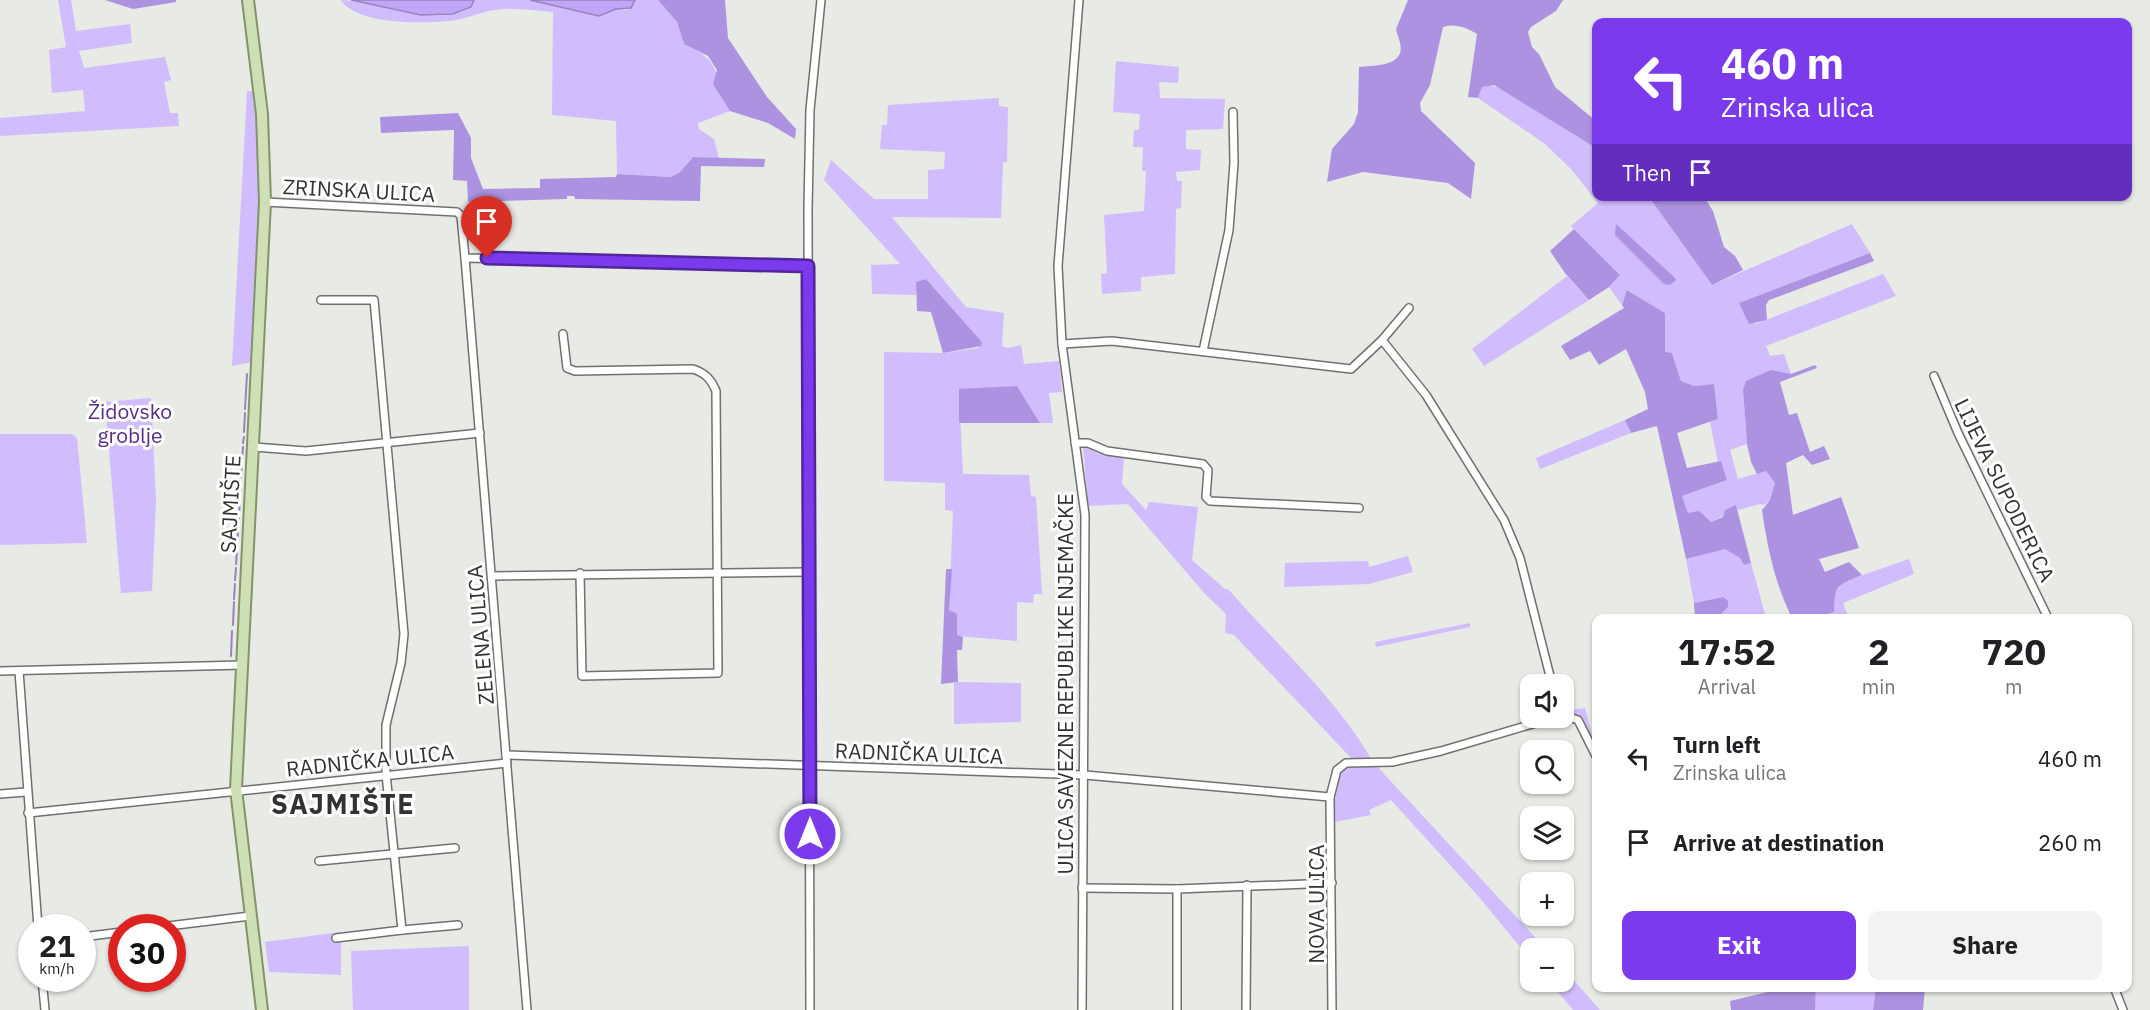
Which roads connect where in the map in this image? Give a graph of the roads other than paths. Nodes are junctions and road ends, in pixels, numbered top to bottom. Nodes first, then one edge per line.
1 (248, 0) edge
2 (821, 0) edge
3 (1079, 0) edge
4 (1233, 112) dead end
5 (265, 202) junction
6 (465, 258) junction
7 (808, 266) junction
8 (321, 300) dead end
9 (1409, 308) dead end
10 (563, 334) dead end
11 (1382, 340) junction
12 (1062, 344) junction
13 (1203, 351) junction
14 (1934, 376) dead end
15 (480, 433) junction
16 (385, 441) junction
17 (1075, 443) junction
18 (253, 447) junction
19 (1359, 508) dead end
20 (809, 572) junction
21 (580, 573) junction
22 (717, 573) junction
23 (492, 576) junction
24 (2046, 614) edge
25 (243, 665) junction
26 (0, 671) edge
27 (19, 671) junction
28 (1549, 674) edge
29 (1574, 719) edge
30 (1520, 728) edge
31 (1592, 748) edge
32 (507, 759) junction
33 (809, 765) junction
34 (386, 774) junction
35 (1085, 775) junction
36 (236, 789) junction
37 (26, 792) junction
38 (0, 794) edge
39 (1330, 797) junction
40 (28, 813) junction
41 (455, 848) dead end
42 (394, 854) junction
43 (319, 861) dead end
44 (1332, 883) junction
45 (1247, 885) junction
46 (1082, 888) junction
47 (1178, 889) junction
48 (37, 914) edge
49 (250, 916) junction
50 (186, 924) edge
51 (458, 925) dead end
52 (402, 930) junction
53 (336, 938) dead end
54 (43, 992) edge
55 (2116, 992) edge
56 (45, 1010) edge
57 (262, 1010) edge
58 (527, 1010) edge
59 (810, 1010) edge
60 (1082, 1010) edge
61 (1177, 1010) edge
62 (1246, 1010) edge
63 (1332, 1010) edge
64 (2123, 1010) edge

1 - 5 main road, SAJMIŠTE
2 - 7 street
3 - 12 street, ULICA SAVEZNE REPUBLIKE NJEMAČKE
4 - 13 street
5 - 6 street, ZRINSKA ULICA
5 - 18 main road, SAJMIŠTE
6 - 7 street
6 - 15 street, ZELENA ULICA
7 - 20 street
8 - 16 street
9 - 11 street
10 - 22 street
11 - 13 street
11 - 28 street
12 - 13 street
12 - 17 street, ULICA SAVEZNE REPUBLIKE NJEMAČKE
14 - 24 street, LIJEVA SUPODERICA
15 - 16 street
15 - 23 street, ZELENA ULICA
16 - 18 street
16 - 34 street
17 - 19 street
17 - 35 street, ULICA SAVEZNE REPUBLIKE NJEMAČKE
18 - 25 main road, SAJMIŠTE
20 - 22 street
20 - 33 street
21 - 22 street
21 - 22 street
21 - 23 street
23 - 32 street, ZELENA ULICA
25 - 27 street
25 - 36 main road, SAJMIŠTE
26 - 27 street
27 - 37 street
29 - 31 street
30 - 39 street, NOVA ULICA
32 - 33 street, RADNIČKA ULICA
32 - 34 street, RADNIČKA ULICA
32 - 58 street, ZELENA ULICA
33 - 35 street, RADNIČKA ULICA
33 - 59 street
34 - 36 street, RADNIČKA ULICA
34 - 42 street
35 - 39 street, RADNIČKA ULICA
35 - 46 street, ULICA SAVEZNE REPUBLIKE NJEMAČKE
36 - 40 street, RADNIČKA ULICA
36 - 49 main road, SAJMIŠTE
37 - 38 street
37 - 40 street
39 - 44 street, NOVA ULICA
40 - 48 street
41 - 42 street
42 - 43 street
42 - 52 street
44 - 45 street
44 - 63 street, NOVA ULICA
45 - 47 street
45 - 62 street
46 - 47 street
46 - 60 street, ULICA SAVEZNE REPUBLIKE NJEMAČKE
47 - 61 street
49 - 50 street
49 - 57 main road, SAJMIŠTE
51 - 52 street
52 - 53 street
54 - 56 street
55 - 64 street

